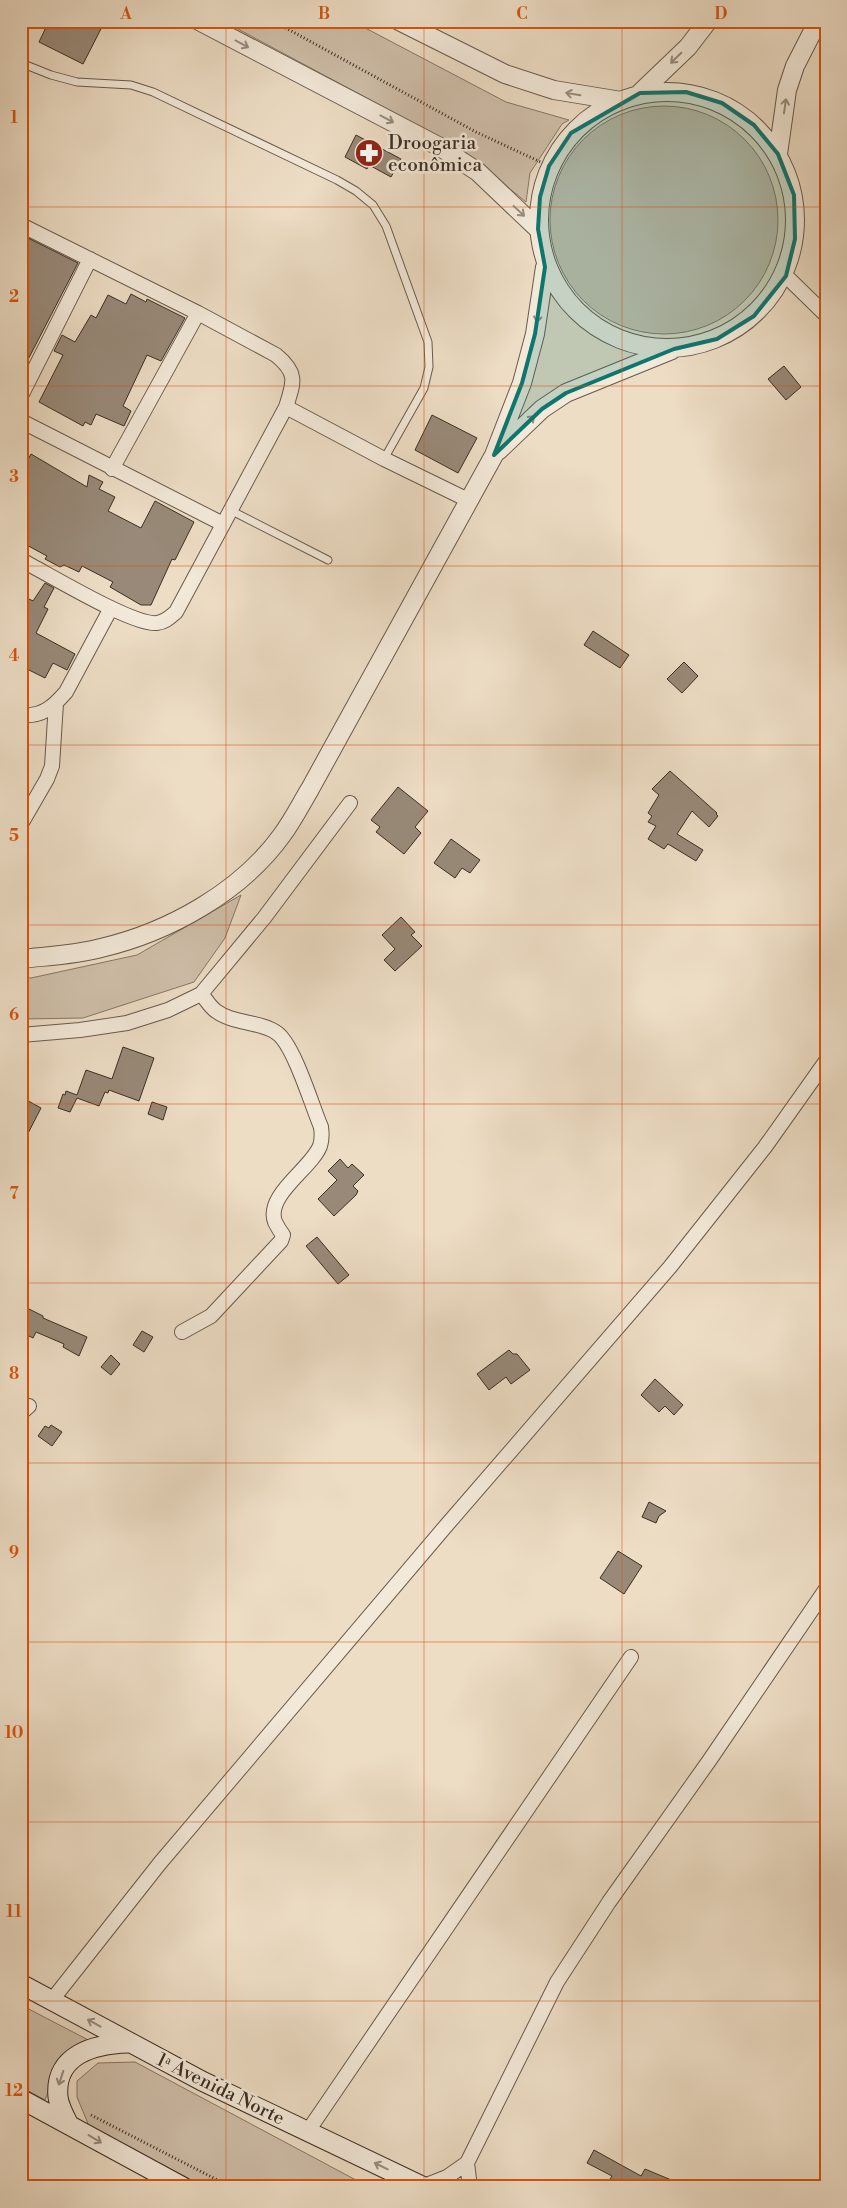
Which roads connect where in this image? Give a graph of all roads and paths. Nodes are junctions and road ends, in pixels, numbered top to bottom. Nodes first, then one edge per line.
1 (199, 21) edge
2 (273, 21) edge
3 (399, 21) edge
4 (708, 21) edge
5 (818, 21) edge
6 (21, 63) edge
7 (640, 93) junction
8 (621, 102) junction
9 (778, 154) junction
10 (549, 166) junction
11 (21, 225) edge
12 (538, 229) junction
13 (90, 259) junction
14 (545, 267) junction
15 (786, 276) junction
16 (198, 313) junction
17 (826, 314) edge
18 (674, 349) junction
19 (21, 396) edge
20 (286, 407) junction
21 (21, 421) edge
22 (494, 454) junction
23 (384, 459) junction
24 (112, 469) junction
25 (468, 500) junction
26 (230, 510) junction
27 (223, 524) junction
28 (21, 560) edge
29 (328, 560) dead end
30 (110, 608) junction
31 (56, 703) junction
32 (21, 715) edge
33 (350, 803) dead end
34 (21, 824) edge
35 (21, 959) edge
36 (201, 994) junction
37 (21, 1034) edge
38 (826, 1061) edge
39 (182, 1332) dead end
40 (826, 1589) edge
41 (631, 1657) dead end
42 (21, 1984) edge
43 (52, 2000) junction
44 (129, 2043) junction
45 (21, 2099) edge
46 (84, 2111) dead end
47 (68, 2122) junction
48 (308, 2130) junction
49 (467, 2163) junction
50 (183, 2187) edge
51 (231, 2187) edge
52 (424, 2187) edge
53 (470, 2187) edge

1 -> 12 street
2 - 10 path
8 -> 3 street
4 -> 7 street
9 -> 5 street
6 - 23 lane
7 - 8 street
7 - 9 street
8 - 10 street
9 - 15 street
10 - 12 street
11 - 13 street
12 - 14 street
13 - 16 street
13 - 19 street
14 - 18 street
14 -> 22 street
15 - 17 street
15 - 18 street
16 - 20 street
16 - 24 street
22 -> 18 street
20 - 23 street
20 - 26 street
21 - 24 street
22 - 25 street
23 - 25 street
24 - 27 street
25 - 35 street
26 - 27 street
26 - 29 lane
27 - 30 street
28 - 30 street
30 - 31 street
31 - 32 street
31 - 34 street
33 - 36 street
36 - 37 street
36 - 39 street
38 - 43 street
40 - 49 street
41 - 48 street
42 - 43 main road, 1ᵃ Avenida Norte
44 -> 43 main road, 1ᵃ Avenida Norte
44 -> 47 main road
44 - 48 main road, 1ᵃ Avenida Norte
45 - 47 main road
46 - 51 path
47 -> 50 main road
52 -> 48 main road, 1ᵃ Avenida Norte
49 - 52 street
49 - 53 street

